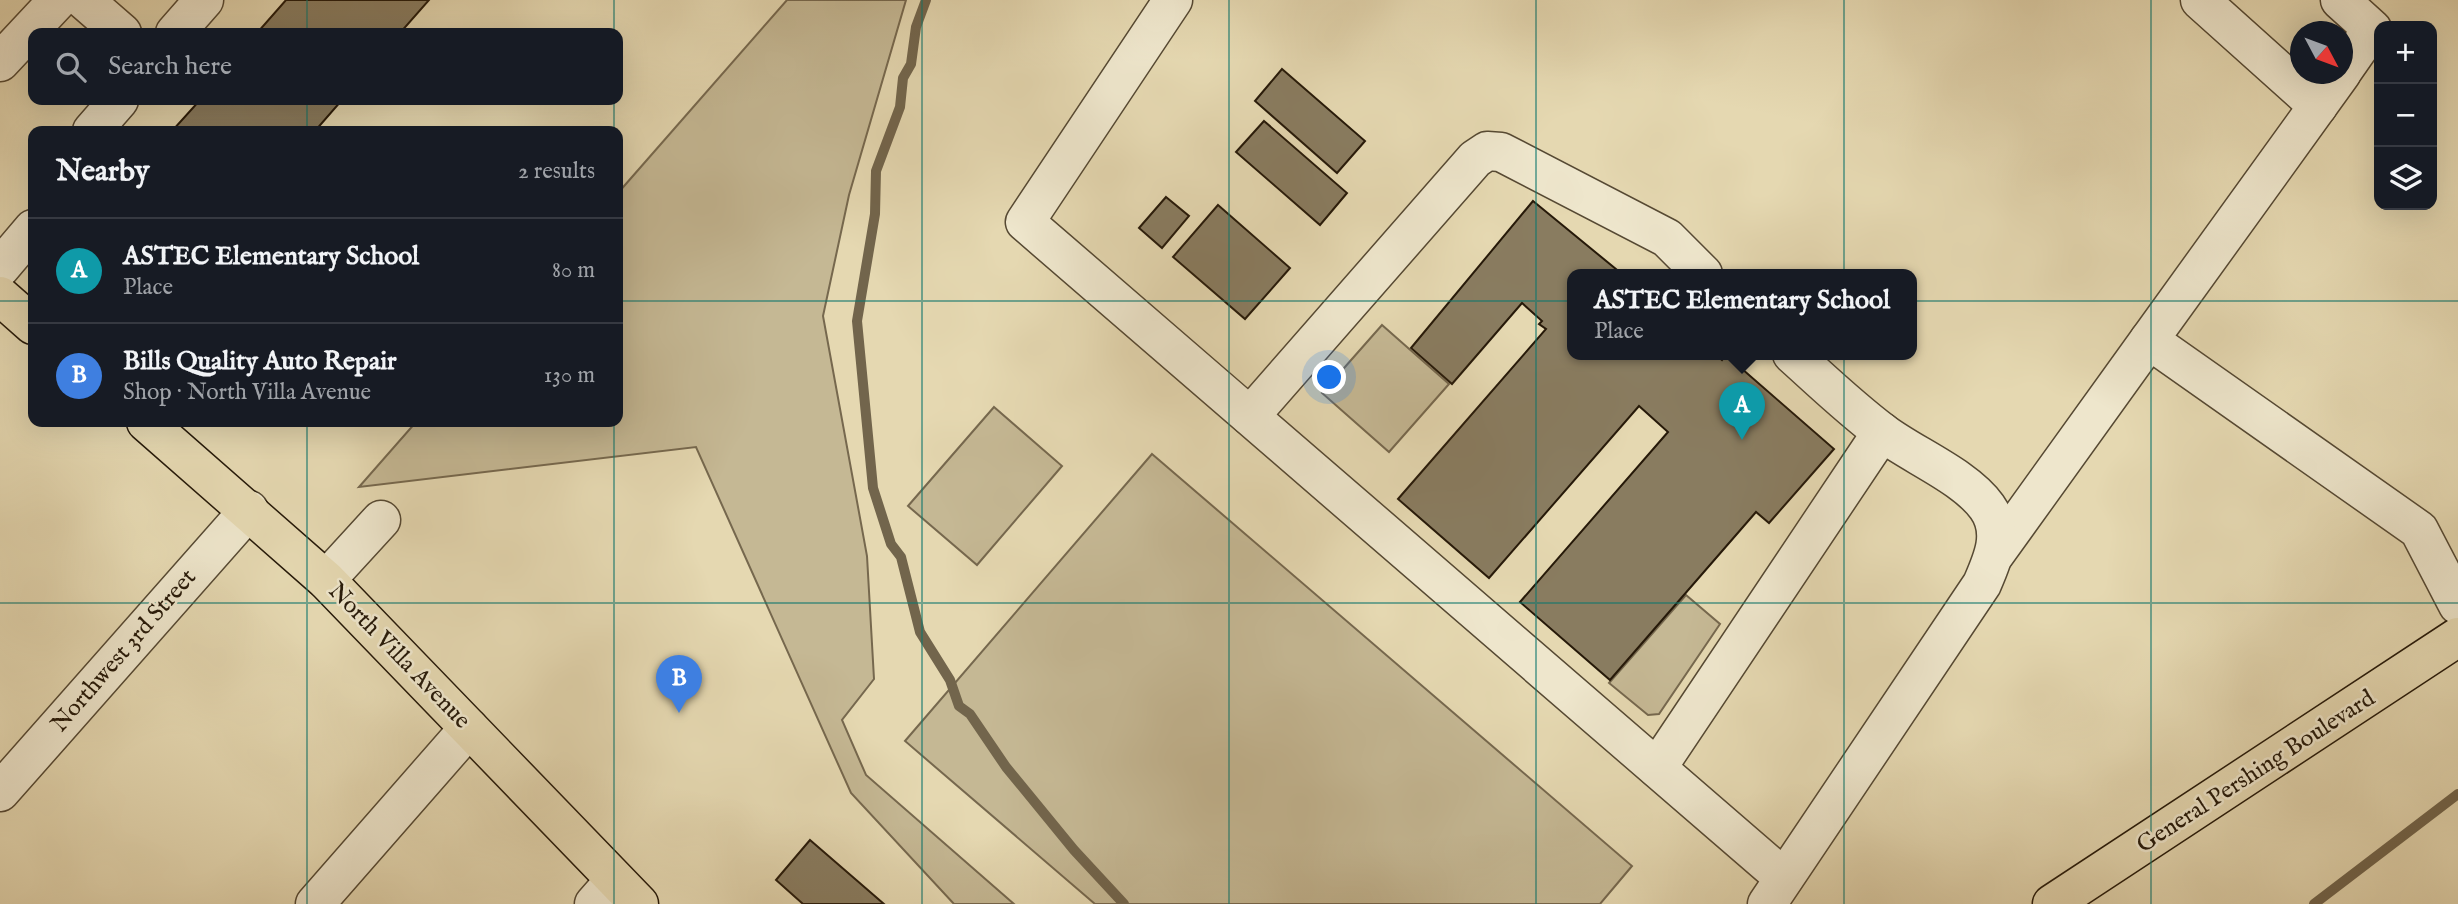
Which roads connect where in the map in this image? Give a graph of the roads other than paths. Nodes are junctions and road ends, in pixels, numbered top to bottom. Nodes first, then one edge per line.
1 (58, 0) edge
2 (84, 0) edge
3 (204, 0) edge
4 (1173, 0) edge
5 (2200, 0) edge
6 (2340, 0) edge
7 (32, 28) edge
8 (116, 28) edge
9 (179, 28) edge
10 (28, 32) edge
11 (2353, 57) edge
12 (0, 62) edge
13 (2334, 84) edge
14 (115, 105) edge
15 (2318, 106) junction
16 (96, 126) edge
17 (28, 235) edge
18 (0, 268) edge
19 (1698, 269) edge
20 (0, 296) edge
21 (28, 321) edge
22 (2149, 340) junction
23 (1798, 360) edge
24 (1250, 416) junction
25 (152, 427) edge
26 (1882, 432) junction
27 (249, 510) junction
28 (381, 520) dead end
29 (1995, 554) junction
30 (326, 580) junction
31 (2458, 605) edge
32 (2458, 637) edge
33 (469, 728) junction
34 (1657, 768) junction
35 (0, 792) edge
36 (1776, 891) edge
37 (616, 896) edge
38 (315, 904) edge
39 (2052, 904) edge

1 - 7 street
2 - 8 street
3 - 9 street
4 - 24 street
5 - 15 street
6 - 11 street
10 - 12 street
13 - 15 street
14 - 16 street
15 - 22 street
17 - 18 street
19 - 24 street
20 - 21 main road
22 - 29 street
22 - 31 street
23 - 26 street
24 - 34 street
25 - 27 main road, North Villa Avenue
26 - 29 street
26 - 34 street
27 - 30 main road, North Villa Avenue
27 - 35 street, Northwest 3rd Street
28 - 30 street
29 - 36 street
30 - 33 main road, North Villa Avenue
32 - 39 main road, General Pershing Boulevard
33 - 37 main road, North Villa Avenue
33 - 38 street
34 - 36 street

